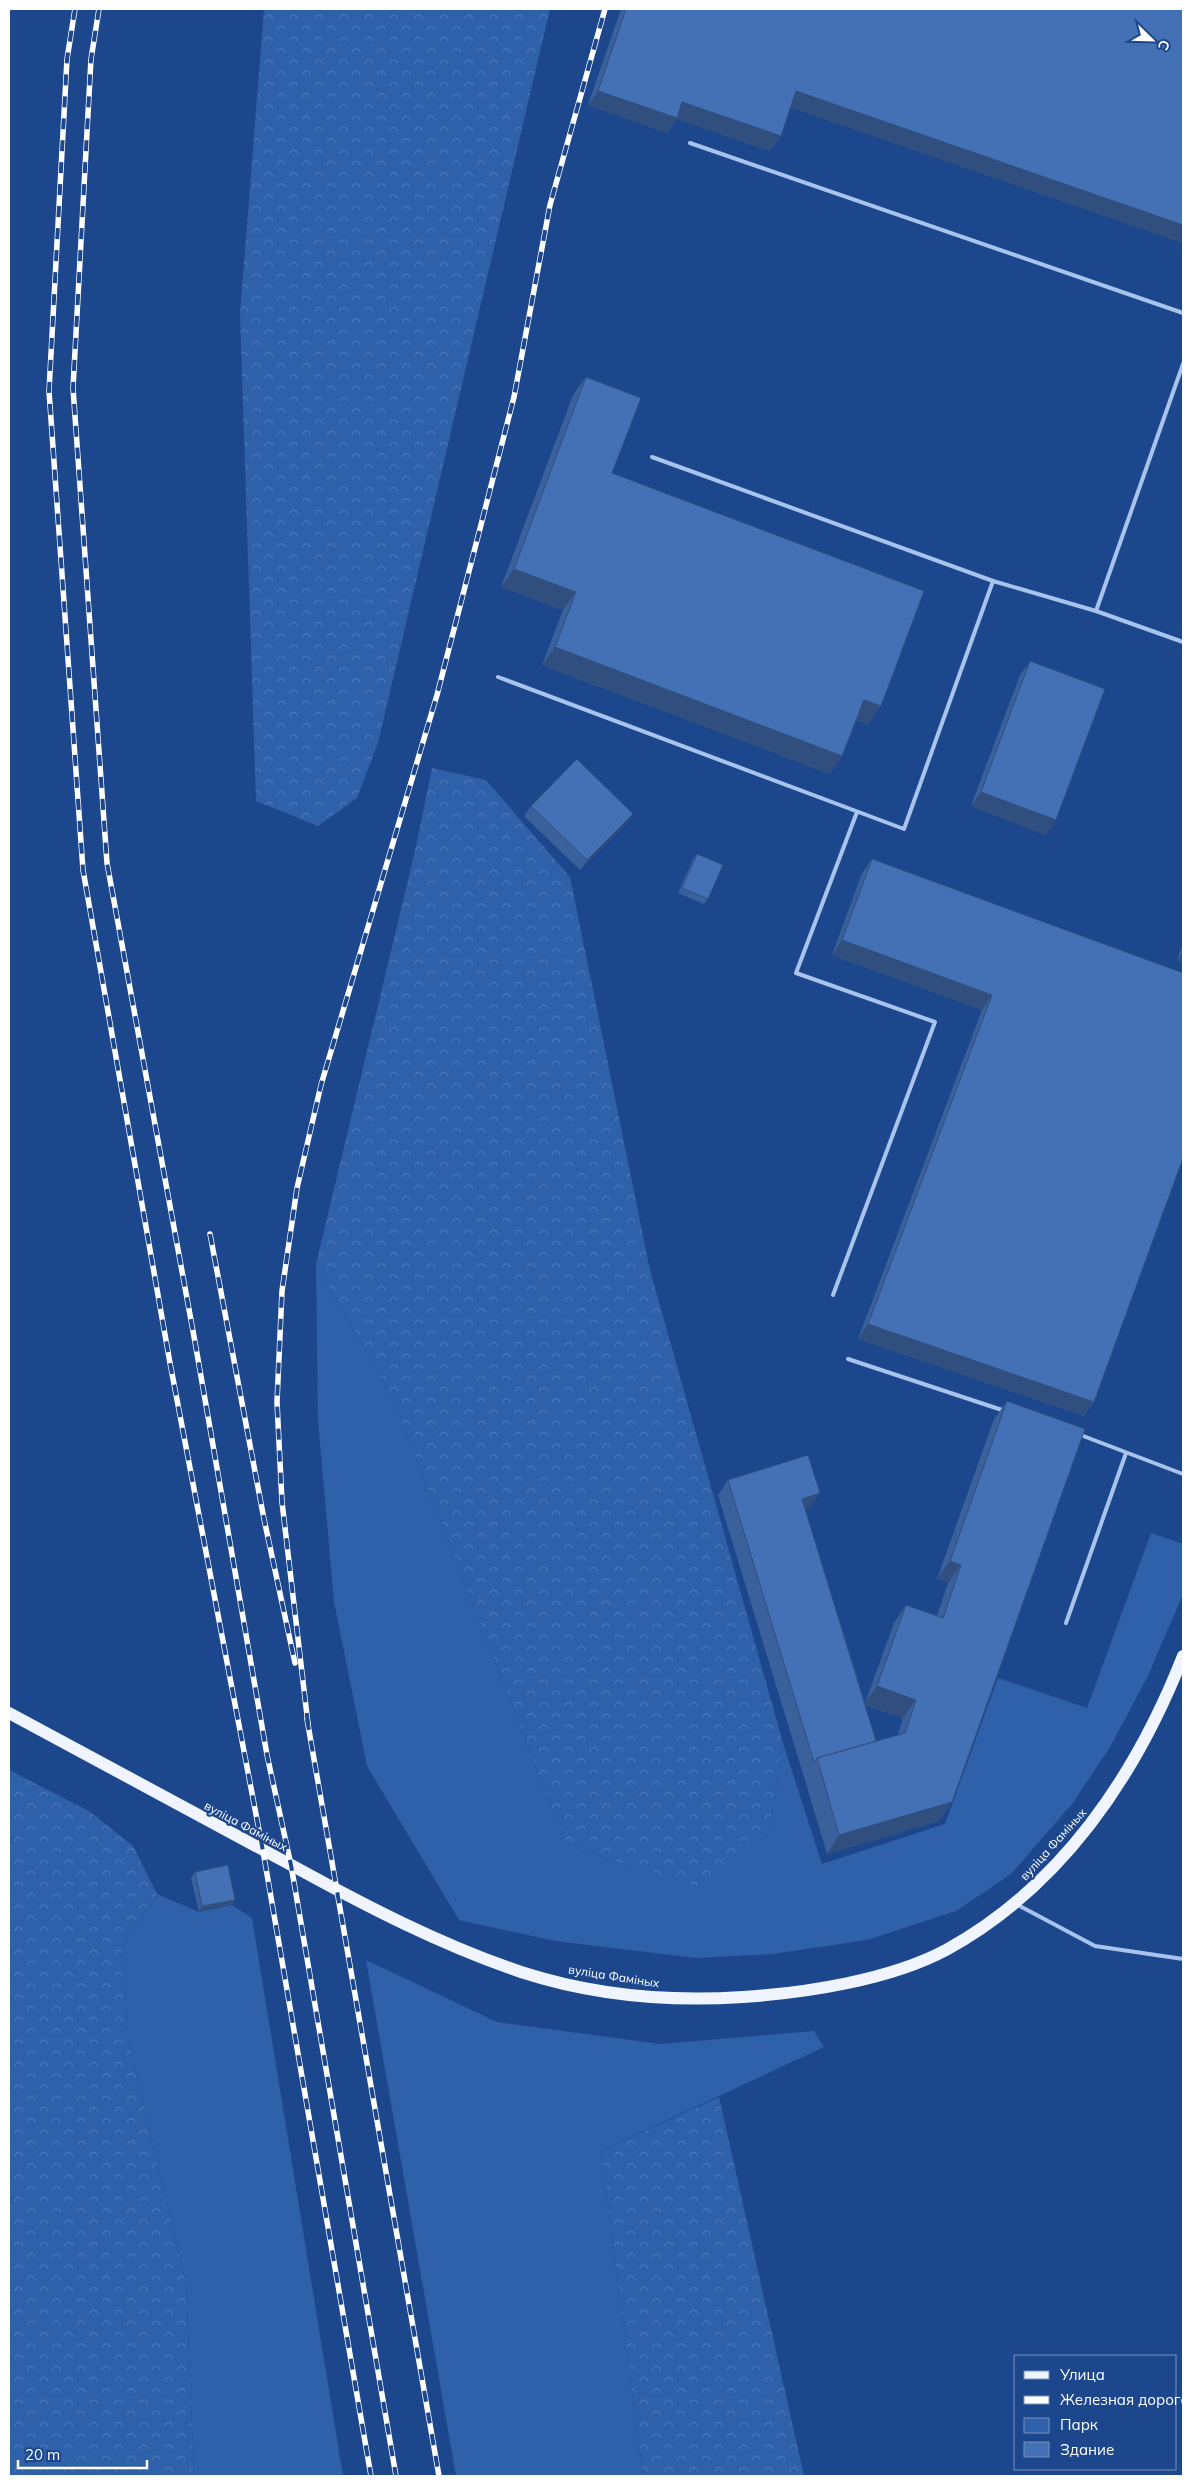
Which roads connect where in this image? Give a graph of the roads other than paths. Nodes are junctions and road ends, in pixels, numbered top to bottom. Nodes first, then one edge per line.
1 (690, 143) dead end
2 (1183, 313) edge
3 (1183, 364) edge
4 (652, 457) dead end
5 (993, 581) junction
6 (1096, 611) junction
7 (1183, 642) edge
8 (498, 677) dead end
9 (857, 812) junction
10 (833, 1295) dead end
11 (848, 1359) dead end
12 (1013, 1413) edge
13 (1068, 1431) edge
14 (1126, 1453) junction
15 (1183, 1474) edge
16 (1066, 1623) dead end
17 (1183, 1656) edge
18 (9, 1713) edge
19 (1016, 1904) junction
20 (1183, 1959) edge

1 - 2 lane
3 - 6 lane
4 - 5 lane
5 - 6 lane
5 - 9 lane
6 - 7 lane
8 - 9 lane
9 - 10 lane
11 - 12 lane
13 - 14 lane
14 - 15 lane
14 - 16 lane
17 - 19 main road, вуліца Фаміных
18 - 19 main road, вуліца Фаміных
19 - 20 lane

